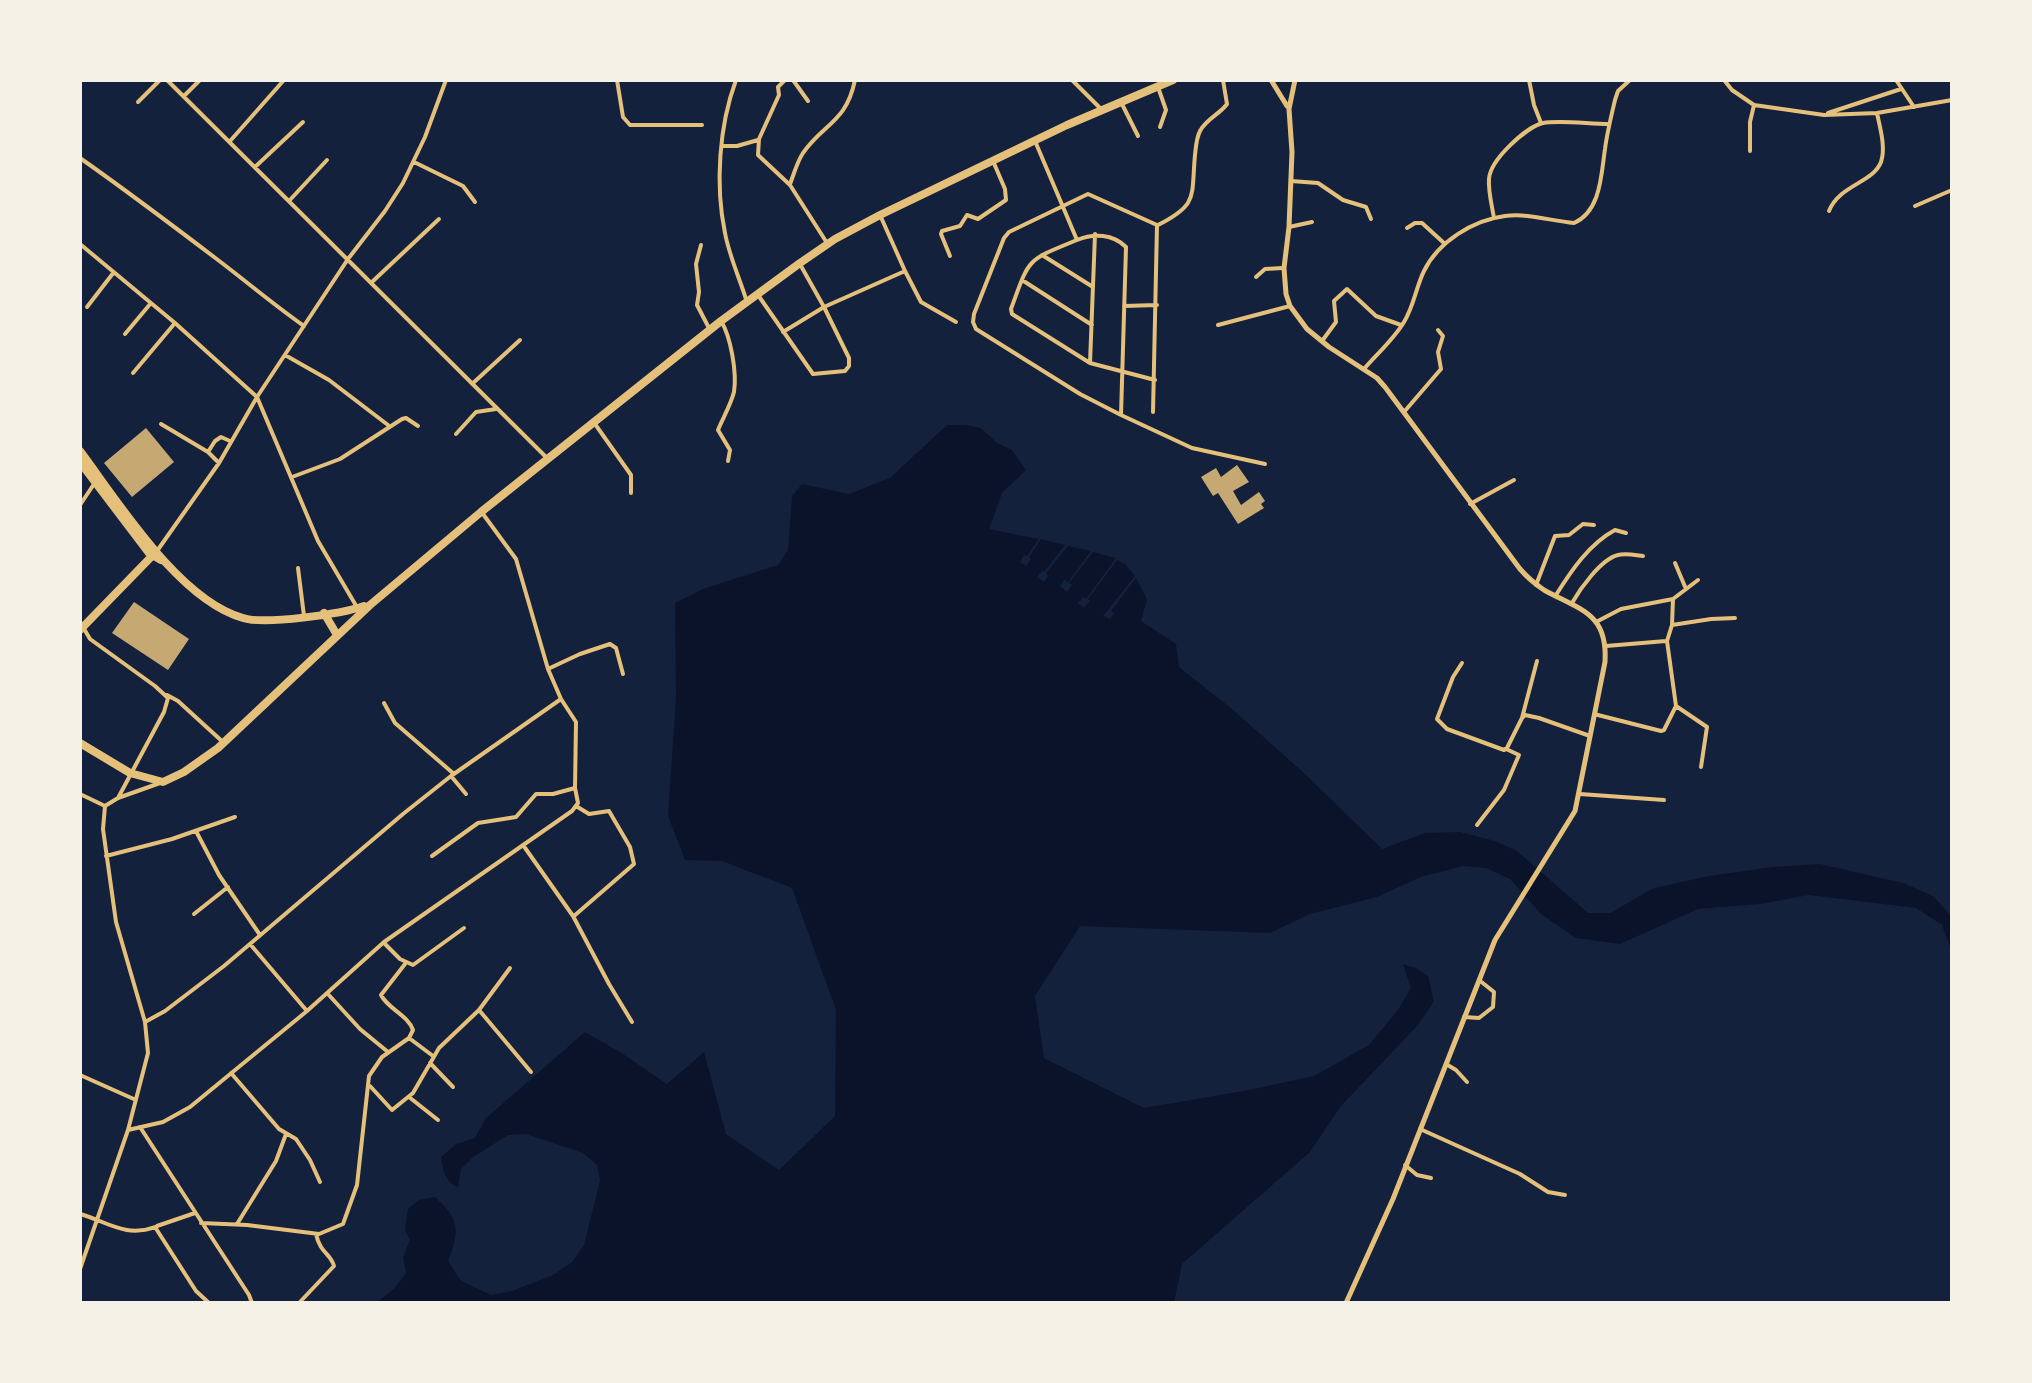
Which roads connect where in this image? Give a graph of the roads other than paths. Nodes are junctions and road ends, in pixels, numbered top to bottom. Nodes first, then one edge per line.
1 (160, 80) edge
2 (168, 80) edge
3 (200, 80) edge
4 (284, 80) edge
5 (446, 80) edge
6 (617, 80) edge
7 (736, 80) edge
8 (786, 80) edge
9 (793, 80) edge
10 (855, 80) edge
11 (1072, 80) edge
12 (1173, 80) edge
13 (1223, 80) edge
14 (1271, 80) edge
15 (1294, 80) edge
16 (1529, 80) edge
17 (1630, 80) edge
18 (1724, 80) edge
19 (1896, 80) edge
20 (1157, 86) junction
21 (1901, 89) junction
22 (184, 96) junction
23 (1952, 100) edge
24 (808, 101) dead end
25 (1120, 101) junction
26 (138, 102) dead end
27 (1754, 105) junction
28 (1914, 107) junction
29 (1289, 108) junction
30 (1102, 110) junction
31 (1877, 113) junction
32 (1824, 115) junction
33 (303, 122) dead end
34 (1542, 124) junction
35 (1610, 124) junction
36 (702, 125) dead end
37 (1160, 127) dead end
38 (1138, 136) dead end
39 (759, 140) junction
40 (1036, 140) junction
41 (230, 142) junction
42 (723, 146) junction
43 (1750, 152) dead end
44 (80, 158) edge
45 (326, 160) dead end
46 (993, 161) junction
47 (414, 162) junction
48 (255, 167) junction
49 (1290, 181) junction
50 (790, 185) junction
51 (1952, 190) edge
52 (289, 201) junction
53 (475, 202) dead end
54 (1062, 206) junction
55 (1914, 206) dead end
56 (1829, 211) dead end
57 (880, 215) junction
58 (1494, 218) junction
59 (439, 219) dead end
60 (1372, 219) dead end
61 (1312, 222) dead end
62 (1157, 225) junction
63 (1288, 227) junction
64 (1407, 228) dead end
65 (1094, 234) junction
66 (1077, 240) junction
67 (80, 244) edge
68 (828, 244) junction
69 (1445, 244) junction
70 (701, 245) dead end
71 (1042, 254) junction
72 (950, 256) dead end
73 (348, 259) junction
74 (800, 263) junction
75 (1284, 268) junction
76 (905, 271) junction
77 (114, 272) junction
78 (1256, 276) dead end
79 (1022, 280) junction
80 (372, 282) junction
81 (1093, 287) junction
82 (757, 294) junction
83 (744, 301) junction
84 (152, 304) junction
85 (1157, 305) junction
86 (87, 306) dead end
87 (824, 306) junction
88 (1124, 306) junction
89 (1290, 306) junction
90 (722, 320) junction
91 (956, 322) dead end
92 (175, 323) junction
93 (1092, 324) junction
94 (1218, 325) dead end
95 (304, 326) junction
96 (1402, 326) junction
97 (710, 330) junction
98 (1438, 330) dead end
99 (783, 332) junction
100 (124, 334) dead end
101 (520, 340) dead end
102 (1322, 341) junction
103 (285, 355) junction
104 (1090, 363) junction
105 (1364, 370) junction
106 (1122, 372) junction
107 (133, 373) dead end
108 (1155, 380) junction
109 (472, 384) junction
110 (257, 397) junction
111 (496, 408) junction
112 (1153, 412) dead end
113 (1404, 412) junction
114 (1121, 415) junction
115 (595, 423) junction
116 (161, 424) dead end
117 (390, 426) junction
118 (418, 426) dead end
119 (456, 434) dead end
120 (230, 441) junction
121 (80, 450) edge
122 (208, 452) junction
123 (546, 458) junction
124 (728, 461) dead end
125 (80, 462) edge
126 (219, 463) junction
127 (1265, 464) dead end
128 (292, 478) junction
129 (1514, 480) dead end
130 (96, 482) junction
131 (631, 493) dead end
132 (80, 504) edge
133 (1470, 504) junction
134 (481, 512) junction
135 (1594, 525) dead end
136 (1626, 533) dead end
137 (157, 556) junction
138 (1643, 556) dead end
139 (1675, 562) dead end
140 (298, 568) dead end
141 (1698, 580) dead end
142 (1536, 585) junction
143 (1686, 589) junction
144 (1556, 596) junction
145 (1673, 599) junction
146 (1572, 603) junction
147 (370, 604) junction
148 (358, 608) junction
149 (324, 614) junction
150 (304, 616) junction
151 (1735, 618) dead end
152 (1596, 622) junction
153 (1672, 625) junction
154 (81, 626) edge
155 (338, 635) junction
156 (1667, 641) junction
157 (1606, 646) junction
158 (1537, 661) dead end
159 (1462, 663) dead end
160 (548, 669) junction
161 (623, 674) dead end
162 (166, 694) junction
163 (561, 700) junction
164 (384, 703) dead end
165 (1676, 706) junction
166 (1594, 714) junction
167 (1522, 718) junction
168 (1590, 736) junction
169 (80, 743) edge
170 (224, 743) junction
171 (1506, 749) junction
172 (1702, 767) dead end
173 (130, 773) junction
174 (452, 775) junction
175 (163, 782) junction
176 (575, 788) junction
177 (80, 794) edge
178 (466, 794) dead end
179 (1580, 794) junction
180 (118, 798) junction
181 (1664, 800) dead end
182 (105, 806) junction
183 (576, 806) junction
184 (235, 817) dead end
185 (1477, 824) dead end
186 (196, 831) junction
187 (524, 845) junction
188 (106, 856) junction
189 (432, 856) dead end
190 (228, 888) junction
191 (194, 914) dead end
192 (573, 916) junction
193 (464, 928) dead end
194 (260, 935) junction
195 (384, 942) junction
196 (250, 944) junction
197 (405, 964) junction
198 (510, 968) dead end
199 (1479, 980) junction
200 (327, 993) junction
201 (480, 1010) junction
202 (307, 1011) junction
203 (1464, 1017) junction
204 (145, 1022) junction
205 (632, 1022) dead end
206 (409, 1038) junction
207 (388, 1052) junction
208 (434, 1056) junction
209 (430, 1063) junction
210 (1446, 1064) junction
211 (531, 1072) dead end
212 (231, 1073) junction
213 (80, 1075) edge
214 (1467, 1082) dead end
215 (370, 1086) junction
216 (454, 1087) dead end
217 (409, 1097) junction
218 (136, 1100) junction
219 (438, 1120) dead end
220 (140, 1127) junction
221 (1420, 1129) junction
222 (128, 1130) junction
223 (286, 1134) junction
224 (1405, 1165) junction
225 (1431, 1178) dead end
226 (320, 1182) dead end
227 (1565, 1195) dead end
228 (194, 1213) junction
229 (80, 1214) edge
230 (98, 1219) junction
231 (201, 1223) junction
232 (238, 1224) junction
233 (154, 1227) junction
234 (317, 1234) junction
235 (80, 1269) edge
236 (209, 1303) edge
237 (252, 1303) edge
238 (299, 1303) edge
239 (1346, 1303) edge

1 - 26 street
2 - 22 street
3 - 22 street
4 - 41 street
5 - 47 street
6 - 36 street
7 - 42 street
8 - 39 street
9 - 24 street
10 - 50 street
11 - 30 street
12 - 20 highway
13 - 62 street
14 - 29 street
15 - 29 street
16 - 34 street
17 - 35 street
18 - 27 street
19 - 21 street
20 - 25 highway
20 - 37 street
21 - 28 street
21 - 32 street
22 - 41 street
23 - 28 street
25 - 30 highway
25 - 38 street
27 - 32 street
27 - 43 street
28 - 31 street
29 - 49 street
30 - 40 highway
31 - 32 street
31 - 56 street
33 - 48 street
34 - 35 street
34 - 58 street
35 - 58 street
39 - 42 street
39 - 50 street
40 - 46 highway
40 - 54 street
41 - 48 street
42 - 83 street
44 - 95 street
45 - 52 street
46 - 57 highway
46 - 72 street
47 - 53 street
47 - 73 street
48 - 52 street
49 - 60 street
49 - 63 street
50 - 68 street
51 - 55 street
52 - 73 street
54 - 62 street
54 - 66 street
54 - 114 street
57 - 68 highway
57 - 76 street
58 - 69 street
59 - 80 street
61 - 63 street
62 - 85 street
63 - 75 street
64 - 69 street
65 - 66 street
65 - 81 street
65 - 88 street
66 - 71 street
67 - 77 street
68 - 74 highway
69 - 96 street
70 - 97 street
71 - 79 street
71 - 81 street
73 - 80 street
73 - 95 street
74 - 82 highway
74 - 87 street
75 - 78 street
75 - 89 street
76 - 87 street
76 - 91 street
77 - 84 street
77 - 86 street
79 - 93 street
79 - 104 street
80 - 109 street
81 - 93 street
82 - 83 highway
82 - 99 street
83 - 90 highway
84 - 92 street
84 - 100 street
85 - 88 street
85 - 108 street
87 - 99 street
87 - 99 street
88 - 106 street
89 - 94 street
89 - 102 street
90 - 97 highway
90 - 124 street
92 - 107 street
92 - 110 street
93 - 104 street
95 - 103 street
96 - 102 street
96 - 105 street
97 - 115 highway
98 - 113 street
101 - 109 street
102 - 105 street
103 - 110 street
103 - 117 street
104 - 106 street
105 - 113 street
106 - 108 street
106 - 114 street
108 - 112 street
109 - 111 street
110 - 120 street
110 - 128 street
111 - 119 street
111 - 123 street
113 - 133 street
114 - 127 street
115 - 123 highway
115 - 131 street
116 - 122 street
117 - 118 street
117 - 128 street
120 - 122 street
120 - 126 street
121 - 137 highway
122 - 126 street
123 - 134 highway
125 - 130 highway
126 - 137 street
128 - 148 street
129 - 133 street
130 - 132 street
130 - 137 highway
133 - 142 street
134 - 147 highway
134 - 160 street
135 - 142 street
136 - 144 street
137 - 150 highway
137 - 154 highway
138 - 146 street
139 - 143 street
140 - 150 street
141 - 143 street
142 - 144 street
143 - 145 street
144 - 146 street
145 - 152 street
145 - 153 street
146 - 152 street
147 - 148 highway
147 - 155 highway
148 - 149 highway
149 - 150 highway
149 - 155 highway
151 - 153 street
152 - 157 street
153 - 156 street
154 - 162 street
155 - 170 highway
156 - 157 street
156 - 165 street
157 - 166 street
158 - 167 street
159 - 171 street
160 - 161 street
160 - 163 street
162 - 170 street
162 - 173 street
163 - 174 street
163 - 176 street
164 - 174 street
165 - 166 street
165 - 172 street
166 - 168 street
167 - 168 street
167 - 171 street
168 - 179 street
169 - 173 highway
170 - 175 highway
171 - 185 street
173 - 175 highway
173 - 180 street
174 - 178 street
174 - 194 street
175 - 180 street
176 - 183 street
176 - 189 street
177 - 182 street
179 - 181 street
179 - 199 street
180 - 182 street
182 - 188 street
183 - 187 street
183 - 192 street
184 - 186 street
186 - 188 street
186 - 190 street
187 - 192 street
187 - 195 street
188 - 204 street
190 - 191 street
190 - 194 street
192 - 205 street
193 - 197 street
194 - 196 street
195 - 197 street
195 - 200 street
196 - 202 street
196 - 204 street
197 - 206 street
198 - 201 street
199 - 203 street
199 - 203 street
200 - 202 street
200 - 207 street
201 - 208 street
201 - 211 street
202 - 212 street
203 - 210 street
204 - 218 street
206 - 207 street
206 - 208 street
207 - 215 street
208 - 209 street
209 - 216 street
209 - 217 street
210 - 214 street
210 - 221 street
212 - 220 street
212 - 223 street
213 - 218 street
215 - 217 street
215 - 234 street
217 - 219 street
218 - 222 street
220 - 222 street
220 - 228 street
221 - 224 street
221 - 227 street
222 - 230 street
223 - 226 street
223 - 232 street
224 - 225 street
224 - 239 street
228 - 231 street
228 - 233 street
229 - 230 street
230 - 233 street
230 - 235 street
231 - 232 street
231 - 237 street
232 - 234 street
233 - 236 street
234 - 238 street

